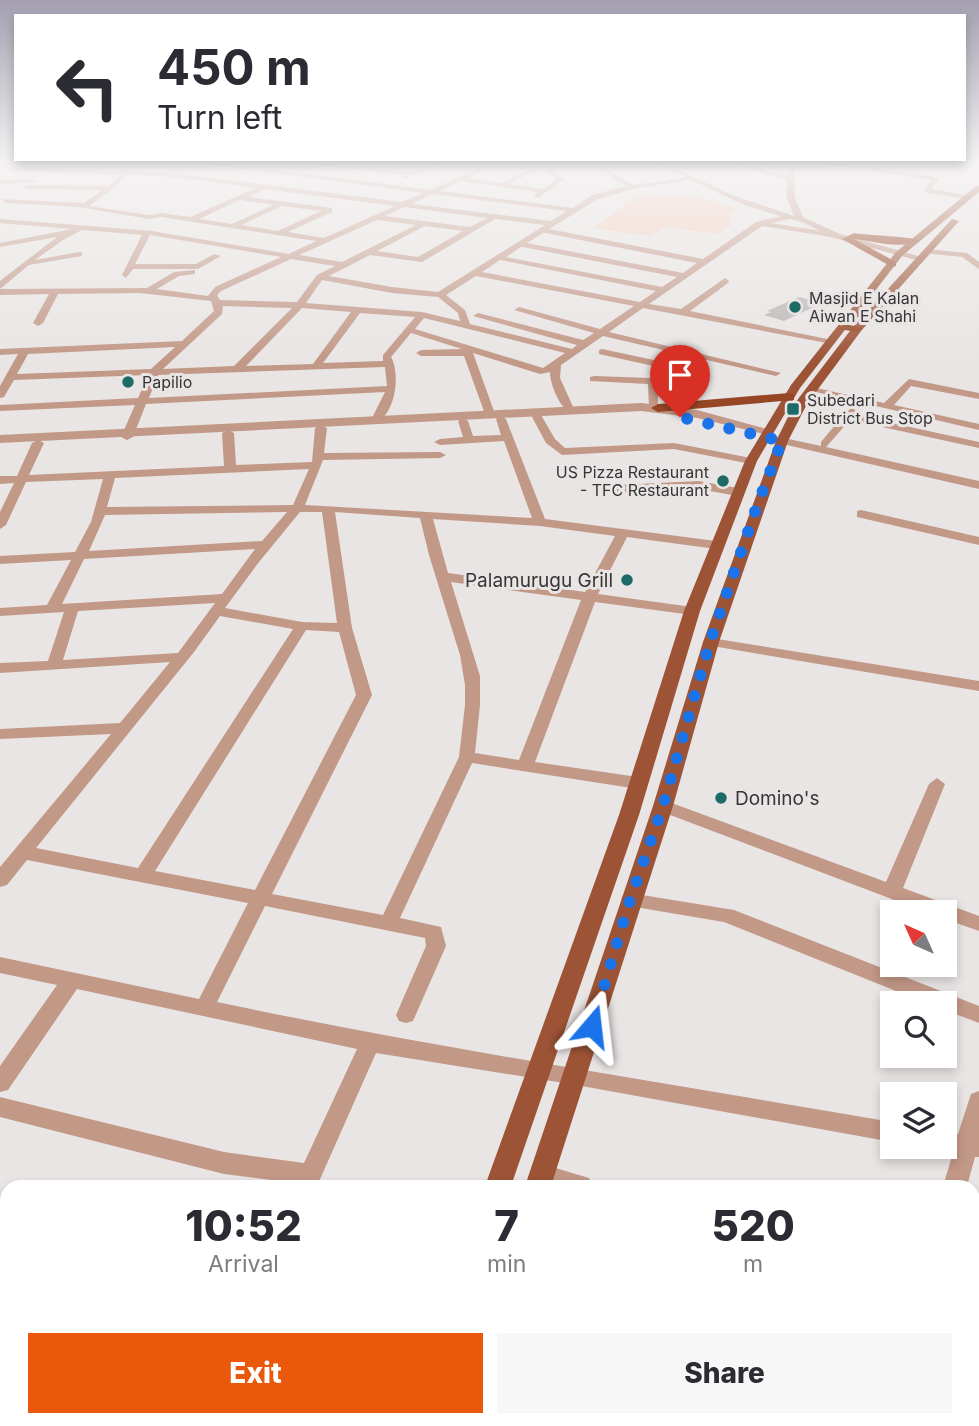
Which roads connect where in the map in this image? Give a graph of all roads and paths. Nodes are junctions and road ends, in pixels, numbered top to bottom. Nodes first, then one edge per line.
1 (76, 230) edge
2 (111, 230) edge
3 (254, 230) edge
4 (285, 230) edge
5 (347, 230) edge
6 (412, 230) edge
7 (468, 230) edge
8 (472, 230) joint
9 (546, 230) edge
10 (559, 230) edge
11 (569, 230) edge
12 (751, 230) edge
13 (796, 230) edge
14 (826, 230) edge
15 (826, 230) edge
16 (945, 230) edge
17 (65, 233) junction
18 (147, 233) junction
19 (277, 233) junction
20 (846, 237) junction
21 (634, 238) dead end
22 (324, 240) junction
23 (605, 242) junction
24 (523, 244) junction
25 (0, 245) edge
26 (592, 250) junction
27 (369, 252) junction
28 (909, 253) junction
29 (79, 254) dead end
30 (217, 256) dead end
31 (289, 256) junction
32 (581, 256) junction
33 (682, 257) junction
34 (501, 258) junction
35 (570, 262) junction
36 (706, 262) junction
37 (27, 264) junction
38 (672, 264) junction
39 (342, 265) junction
40 (198, 266) junction
41 (488, 266) junction
42 (979, 266) edge
43 (130, 267) junction
44 (559, 269) junction
45 (662, 271) junction
46 (475, 273) junction
47 (547, 276) junction
48 (685, 276) junction
49 (320, 277) junction
50 (652, 278) junction
51 (725, 281) dead end
52 (534, 284) junction
53 (640, 285) junction
54 (0, 286) edge
55 (119, 290) junction
56 (664, 290) junction
57 (55, 291) junction
58 (149, 291) junction
59 (0, 292) edge
60 (629, 293) junction
61 (440, 295) junction
62 (620, 300) junction
63 (215, 301) junction
64 (642, 304) junction
65 (300, 305) junction
66 (358, 309) junction
67 (519, 310) dead end
68 (462, 312) junction
69 (682, 312) junction
70 (422, 315) junction
71 (855, 321) junction
72 (38, 323) dead end
73 (464, 324) junction
74 (410, 330) junction
75 (603, 333) junction
76 (832, 341) junction
77 (185, 344) junction
78 (586, 344) junction
79 (467, 350) junction
80 (25, 351) junction
81 (0, 352) edge
82 (574, 352) junction
83 (602, 352) dead end
84 (421, 353) dead end
85 (556, 363) junction
86 (390, 364) junction
87 (317, 365) junction
88 (239, 368) junction
89 (154, 372) junction
90 (776, 373) dead end
91 (10, 377) junction
92 (594, 379) dead end
93 (653, 381) junction
94 (392, 389) junction
95 (811, 390) junction
96 (0, 395) edge
97 (789, 397) junction
98 (979, 397) edge
99 (141, 400) junction
100 (860, 401) junction
101 (886, 407) junction
102 (0, 408) edge
103 (656, 408) junction
104 (569, 409) junction
105 (496, 416) junction
106 (842, 416) junction
107 (537, 417) junction
108 (376, 420) junction
109 (463, 421) junction
110 (979, 427) edge
111 (321, 428) junction
112 (228, 433) junction
113 (766, 434) junction
114 (127, 435) junction
115 (501, 438) dead end
116 (784, 438) junction
117 (469, 440) junction
118 (0, 442) edge
119 (38, 443) junction
120 (825, 444) junction
121 (979, 445) edge
122 (317, 461) junction
123 (751, 461) junction
124 (230, 468) junction
125 (110, 474) junction
126 (979, 477) edge
127 (22, 479) junction
128 (0, 480) edge
129 (979, 485) edge
130 (617, 489) dead end
131 (738, 492) junction
132 (298, 507) junction
133 (328, 508) junction
134 (100, 512) junction
135 (426, 514) junction
136 (861, 514) dead end
137 (540, 523) junction
138 (0, 525) edge
139 (623, 532) junction
140 (979, 541) edge
141 (716, 544) junction
142 (265, 545) junction
143 (79, 557) junction
144 (0, 559) edge
145 (444, 577) junction
146 (589, 598) junction
147 (221, 604) junction
148 (72, 608) junction
149 (52, 609) junction
150 (692, 611) junction
151 (0, 612) edge
152 (302, 626) junction
153 (345, 628) junction
154 (710, 642) junction
155 (182, 657) junction
156 (54, 664) junction
157 (0, 668) edge
158 (979, 686) edge
159 (122, 728) junction
160 (0, 734) edge
161 (467, 757) junction
162 (525, 766) junction
163 (638, 783) junction
164 (937, 784) dead end
165 (663, 806) junction
166 (21, 852) junction
167 (142, 876) junction
168 (0, 880) edge
169 (891, 891) junction
170 (261, 899) junction
171 (630, 900) junction
172 (388, 924) junction
173 (979, 924) edge
174 (0, 965) edge
175 (72, 980) junction
176 (204, 1008) junction
177 (406, 1016) dead end
178 (979, 1016) edge
179 (370, 1043) junction
180 (538, 1071) junction
181 (576, 1076) junction
182 (0, 1083) edge
183 (979, 1101) edge
184 (0, 1107) edge
185 (880, 1130) edge
186 (964, 1145) edge
187 (302, 1180) edge
188 (307, 1180) edge
189 (500, 1180) edge
190 (540, 1180) edge
191 (956, 1180) edge

1 - 17 street
2 - 18 street
3 - 19 street
4 - 19 street
5 - 22 street
6 - 27 street
7 - 8 street
8 - 27 street
9 - 24 street
10 - 23 street
11 - 21 street
12 - 36 street
13 - 20 street
14 - 20 street
15 - 20 street
16 - 28 main road
17 - 25 street
17 - 37 street
18 - 31 street
18 - 43 street
19 - 22 street
20 - 28 highway
20 - 28 highway
22 - 31 street
23 - 26 street
23 - 33 street
24 - 32 street
24 - 34 street
26 - 32 street
26 - 38 street
27 - 39 street
28 - 42 street
28 - 71 main road
28 - 71 main road
29 - 37 street
30 - 40 street
31 - 39 street
31 - 63 street
32 - 35 street
32 - 45 street
33 - 36 street
33 - 38 street
34 - 41 street
34 - 44 street
35 - 44 street
35 - 50 street
36 - 48 street
37 - 54 street
38 - 45 street
39 - 49 street
40 - 43 street
40 - 58 street
41 - 46 street
41 - 47 street
43 - 55 street
44 - 47 street
44 - 53 street
45 - 48 street
45 - 50 street
46 - 52 street
46 - 61 street
47 - 52 street
47 - 60 street
48 - 56 street
49 - 61 street
49 - 65 street
50 - 53 street
51 - 69 street
52 - 62 street
53 - 56 street
53 - 60 street
55 - 57 street
55 - 58 street
56 - 64 street
57 - 59 street
57 - 72 street
58 - 63 street
60 - 62 street
61 - 68 street
62 - 64 street
63 - 65 street
63 - 77 street
64 - 69 street
64 - 75 street
65 - 66 street
65 - 88 street
66 - 70 street
66 - 87 street
67 - 75 street
68 - 73 street
68 - 78 street
69 - 76 street
70 - 73 street
70 - 74 street
71 - 76 main road
71 - 95 main road
73 - 82 street
74 - 79 street
74 - 86 street
75 - 78 street
75 - 90 street
76 - 97 main road
77 - 80 street
77 - 89 street
78 - 82 street
79 - 84 street
79 - 85 street
79 - 105 street
80 - 81 street
80 - 91 street
82 - 85 street
83 - 93 street
85 - 104 street
86 - 87 street
86 - 94 street
87 - 88 street
88 - 89 street
89 - 91 street
89 - 99 street
91 - 96 street
92 - 93 street
93 - 103 street
94 - 99 street
94 - 108 street
95 - 100 street
95 - 116 main road
97 - 103 highway
97 - 113 main road
98 - 101 street
99 - 102 street
99 - 114 street
100 - 101 street
100 - 106 street
101 - 110 street
103 - 104 street
103 - 113 street
104 - 105 street
105 - 107 street
105 - 108 street
105 - 109 street
105 - 137 street
106 - 120 street
106 - 121 street
107 - 113 street
107 - 123 street
108 - 114 street
109 - 111 street
109 - 117 street
111 - 112 street
111 - 122 street
112 - 114 street
112 - 124 street
113 - 116 street
113 - 123 main road
114 - 118 street
114 - 119 street
115 - 117 street
116 - 120 street
116 - 129 street
116 - 154 main road
117 - 122 street
118 - 119 street
119 - 127 street
120 - 126 street
122 - 124 street
122 - 132 street
123 - 131 main road
124 - 125 street
125 - 127 street
125 - 134 street
127 - 128 street
127 - 138 street
130 - 131 street
131 - 141 main road
132 - 133 street
132 - 134 street
132 - 142 street
133 - 135 street
133 - 153 street
134 - 143 street
135 - 137 street
135 - 145 street
136 - 140 street
137 - 139 street
139 - 141 street
139 - 146 street
141 - 150 main road
142 - 143 street
142 - 147 street
143 - 144 street
143 - 149 street
145 - 146 street
145 - 161 street
146 - 150 street
146 - 162 street
147 - 148 street
147 - 152 street
147 - 155 street
148 - 149 street
148 - 156 street
149 - 151 street
150 - 163 main road
152 - 153 street
152 - 167 street
153 - 170 street
154 - 158 street
154 - 165 main road
155 - 156 street
155 - 159 street
156 - 157 street
159 - 160 street
159 - 166 street
161 - 162 street
161 - 172 street
162 - 163 street
163 - 180 main road
164 - 169 street
165 - 169 street
165 - 171 main road
166 - 167 street
166 - 168 street
167 - 170 street
169 - 173 street
170 - 172 street
170 - 176 street
171 - 178 street
171 - 181 main road
172 - 177 street
174 - 175 street
175 - 176 street
175 - 182 street
176 - 179 street
179 - 180 street
179 - 188 street
180 - 181 street
180 - 189 main road
181 - 185 street
181 - 190 main road
183 - 186 street
184 - 187 street
186 - 191 street

